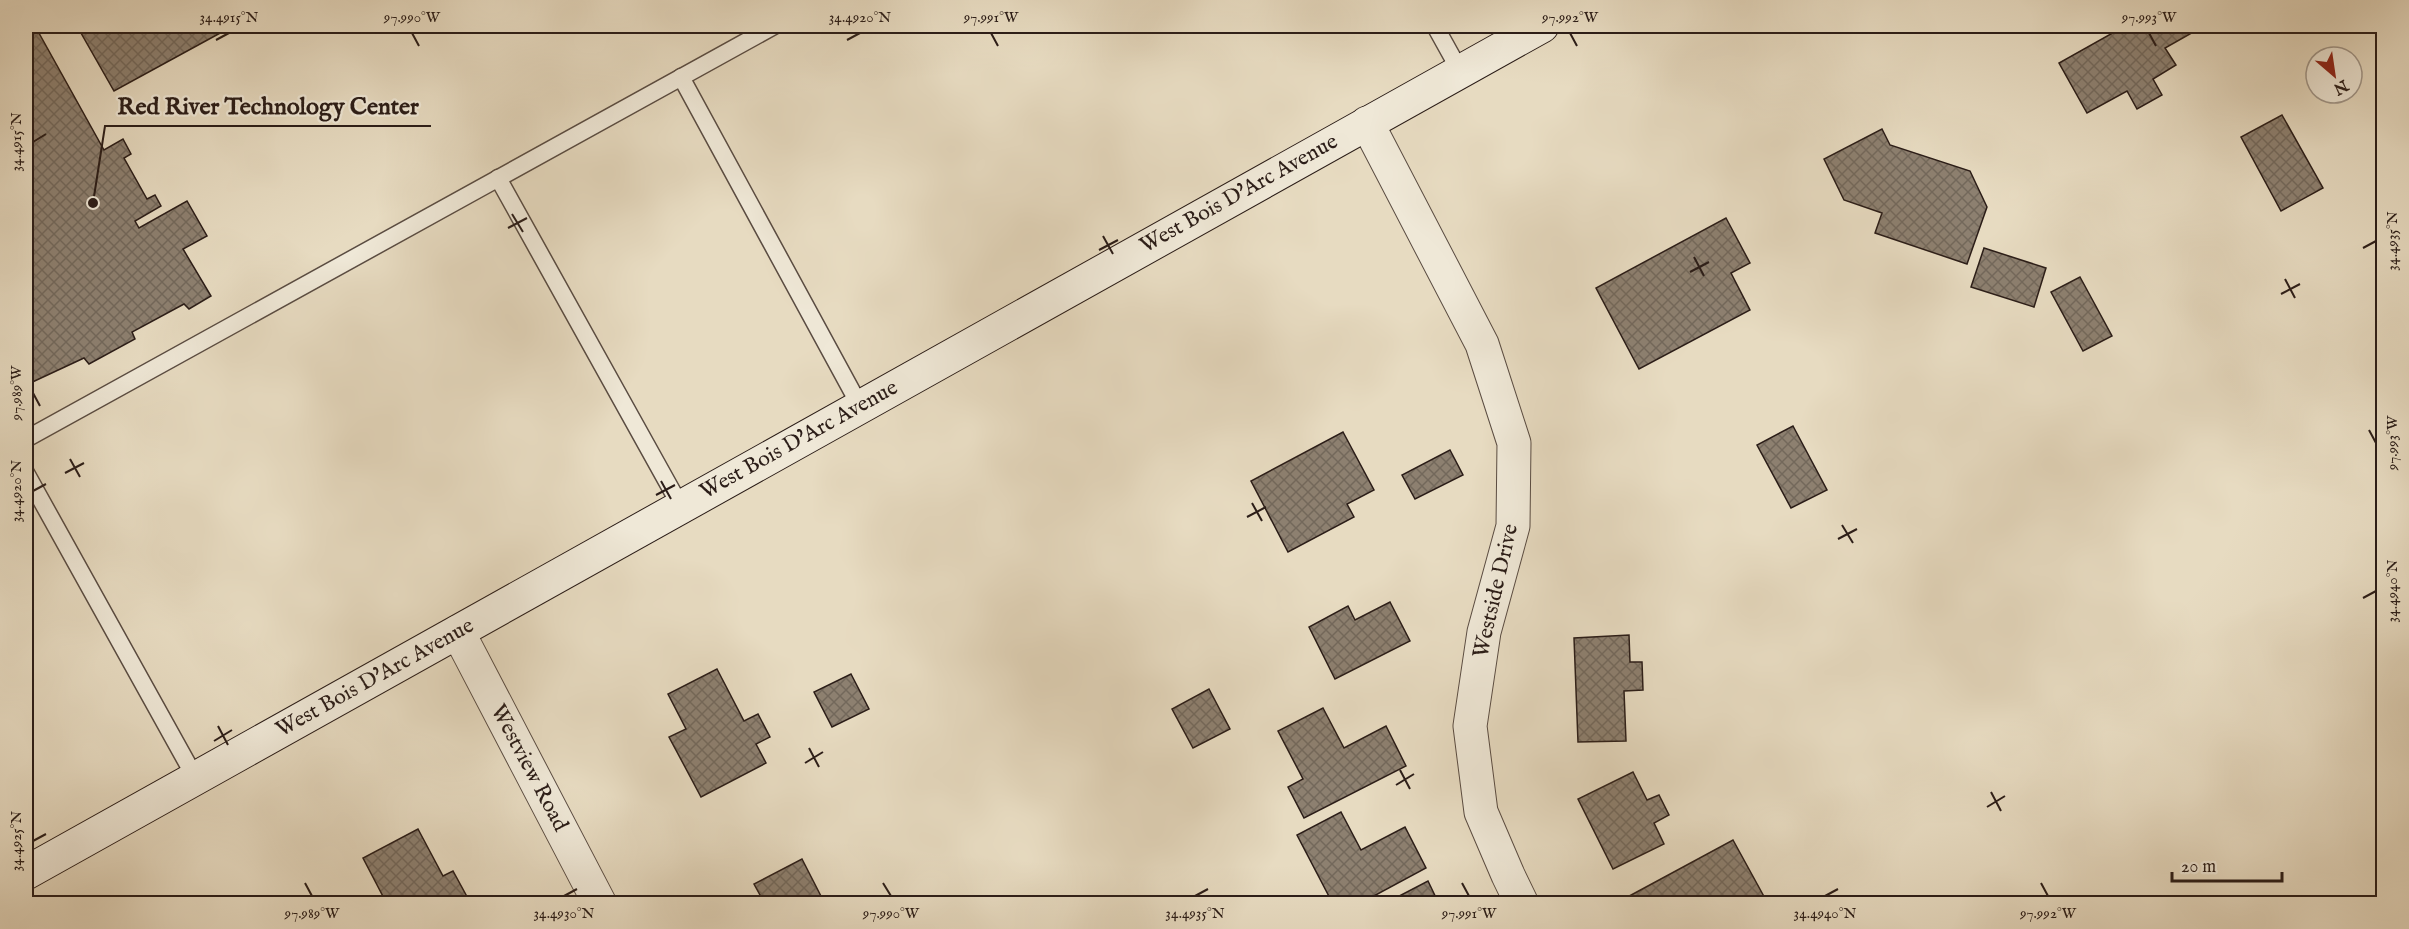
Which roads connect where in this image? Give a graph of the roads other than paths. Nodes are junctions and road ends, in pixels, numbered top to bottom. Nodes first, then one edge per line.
1 (774, 26) edge
2 (1435, 26) edge
3 (1542, 26) edge
4 (1460, 70) junction
5 (681, 77) junction
6 (1366, 123) junction
7 (498, 178) junction
8 (860, 406) junction
9 (26, 439) edge
10 (26, 473) edge
11 (681, 507) junction
12 (458, 632) junction
13 (196, 778) junction
14 (26, 873) edge
15 (600, 903) edge
16 (1522, 903) edge

1 - 5 lane
2 - 4 lane
3 - 4 street, West Bois D'Arc Avenue
4 - 6 street, West Bois D'Arc Avenue
5 - 7 lane
5 - 8 lane
6 - 8 street, West Bois D'Arc Avenue
6 - 16 street, Westside Drive
7 - 9 lane
7 - 11 lane
8 - 11 street, West Bois D'Arc Avenue
10 - 13 lane
11 - 12 street, West Bois D'Arc Avenue
12 - 13 street, West Bois D'Arc Avenue
12 - 15 street, Westview Road
13 - 14 street, West Bois D'Arc Avenue

